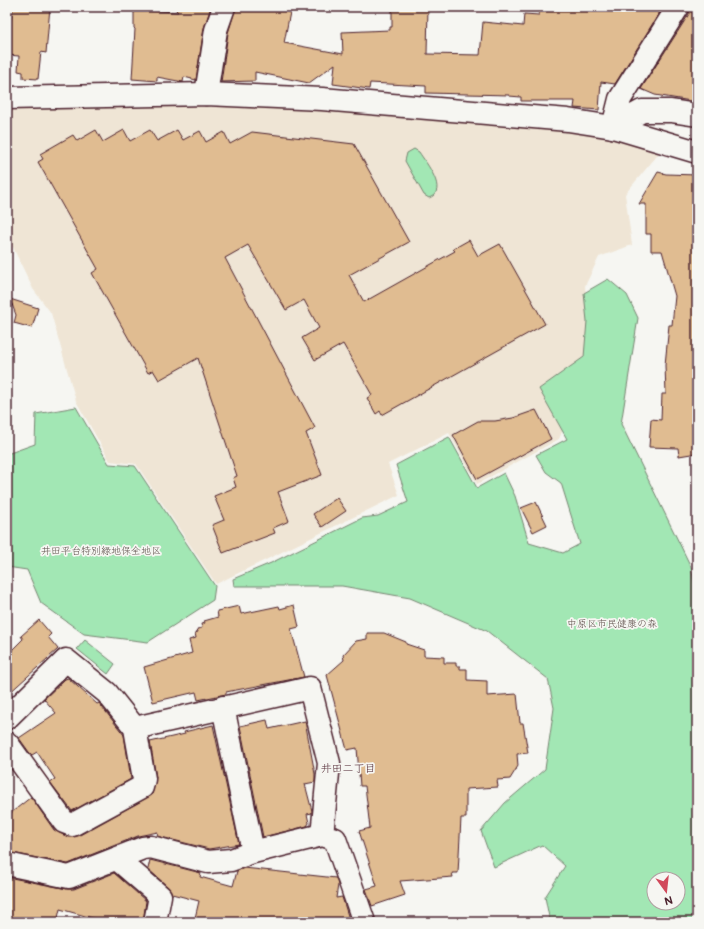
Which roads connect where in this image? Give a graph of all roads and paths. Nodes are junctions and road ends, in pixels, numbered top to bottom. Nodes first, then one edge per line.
1 (224, 7) edge
2 (678, 7) edge
3 (206, 94) junction
4 (7, 98) edge
5 (697, 115) edge
6 (613, 127) junction
7 (697, 152) edge
8 (223, 707) junction
9 (7, 718) edge
10 (135, 728) junction
11 (7, 743) edge
12 (322, 835) junction
13 (253, 852) junction
14 (117, 859) junction
15 (7, 864) edge
16 (155, 922) edge
17 (364, 922) edge

1 - 3 street
2 - 6 street
3 - 4 street
3 - 6 street
5 - 6 street
6 - 7 street
8 - 10 street
8 - 12 street
8 - 13 street
9 - 10 street
10 - 11 street
12 - 13 street
12 - 17 street
13 - 14 street
14 - 15 street
14 - 16 street

